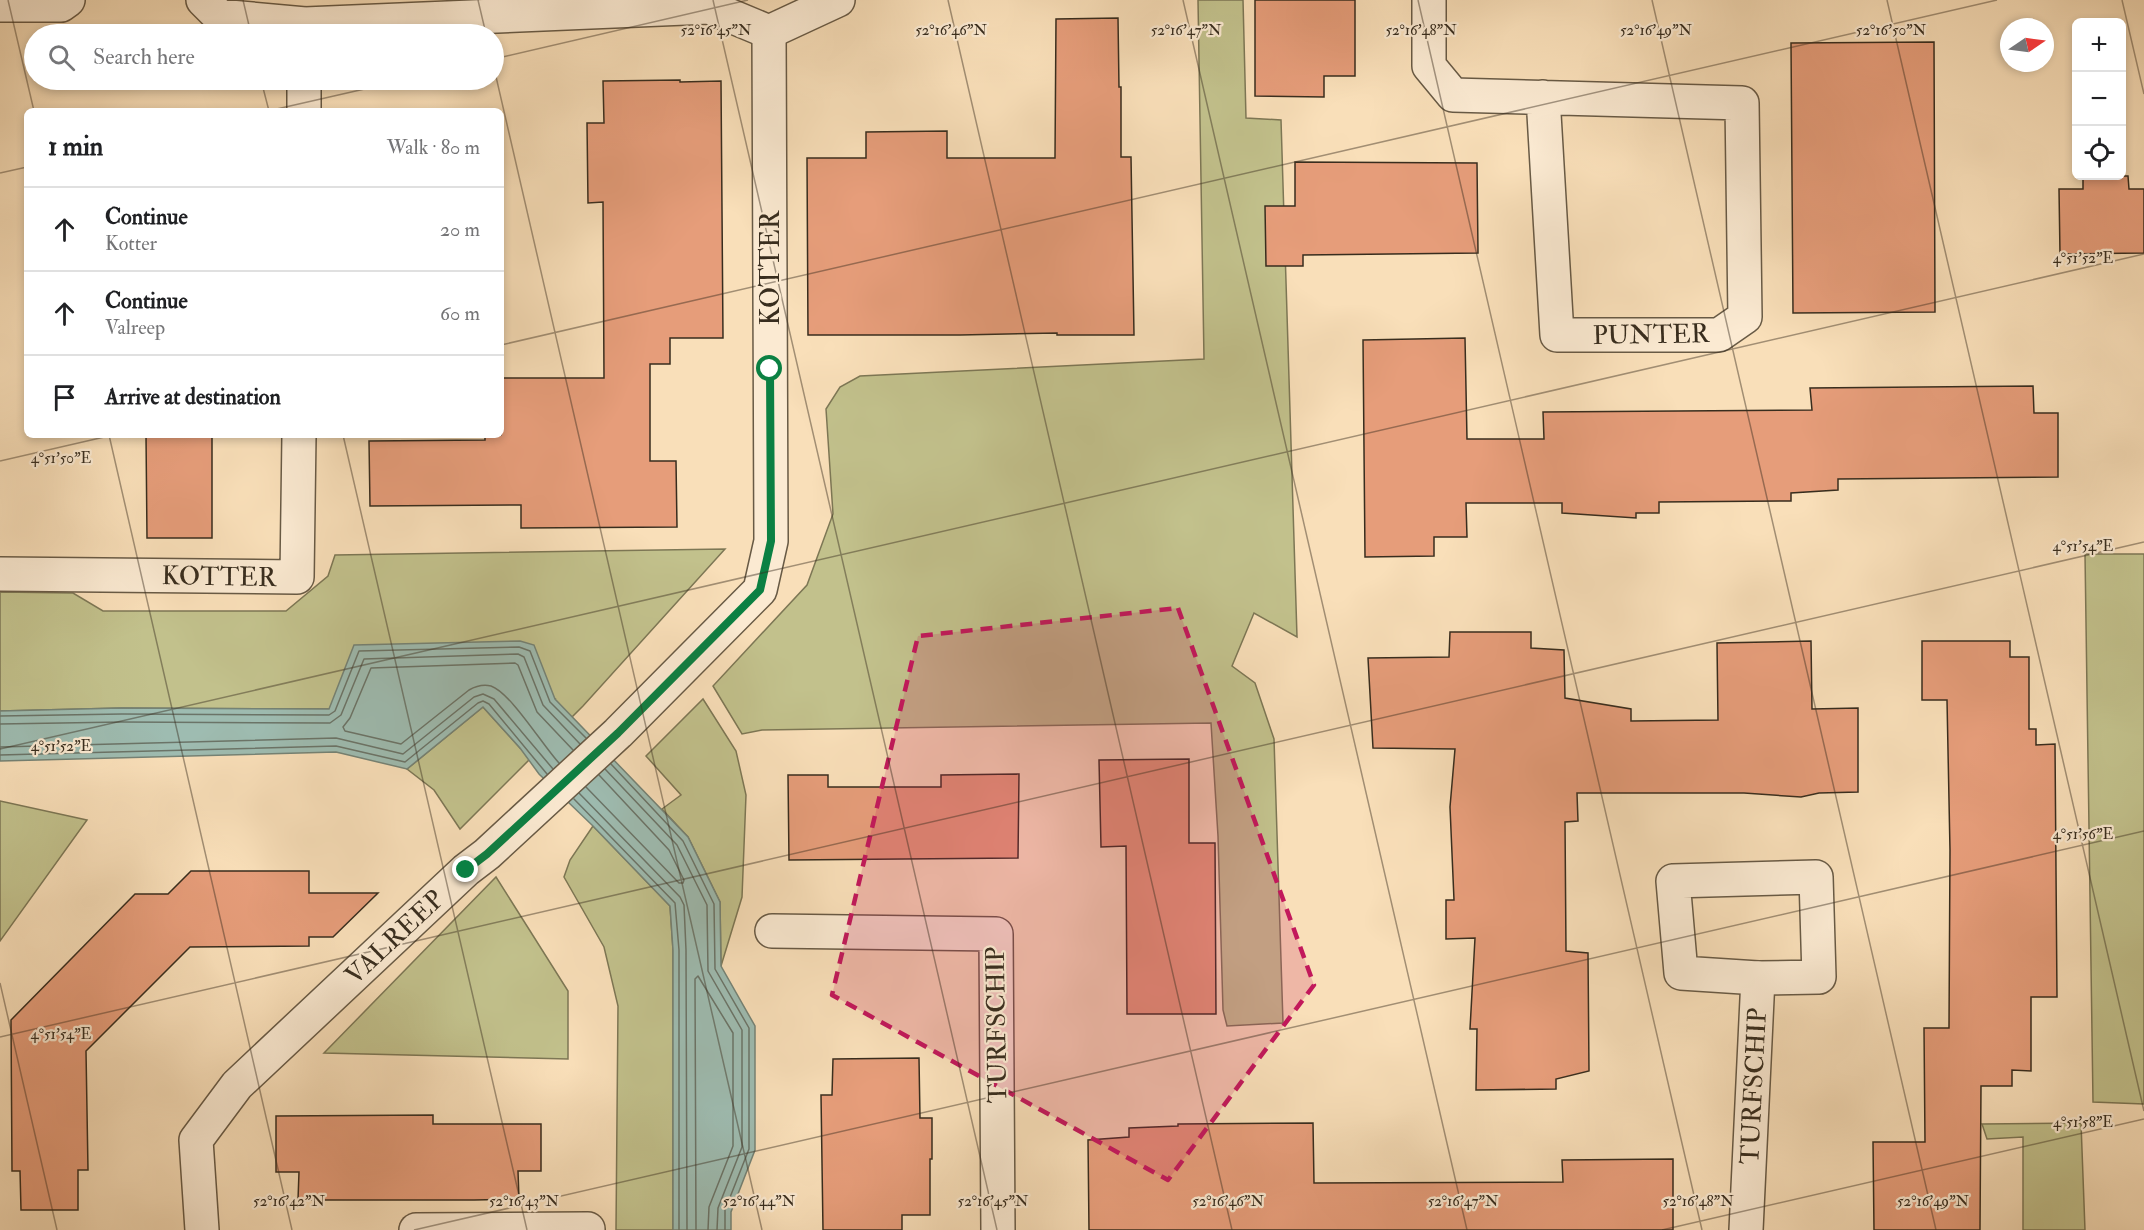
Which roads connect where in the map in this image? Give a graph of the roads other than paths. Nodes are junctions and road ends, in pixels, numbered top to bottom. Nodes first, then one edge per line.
1 (68, 0) edge
2 (203, 0) edge
3 (838, 0) edge
4 (1429, 0) edge
5 (709, 4) edge
6 (0, 5) edge
7 (617, 5) edge
8 (272, 24) edge
9 (370, 24) edge
10 (769, 32) junction
11 (304, 90) edge
12 (1543, 98) junction
13 (304, 108) edge
14 (299, 438) edge
15 (771, 541) joint
16 (0, 574) edge
17 (772, 931) dead end
18 (1758, 978) junction
19 (588, 1229) edge
20 (202, 1230) edge
21 (416, 1230) edge
22 (998, 1230) edge
23 (1746, 1230) edge

1 - 6 street
2 - 8 street
3 - 10 street
4 - 12 street, PUNTER
5 - 7 street
5 - 10 street
7 - 9 street
10 - 15 street, KOTTER
11 - 13 street
12 - 12 street, PUNTER
14 - 16 street, KOTTER
15 - 20 street, VALREEP
17 - 22 street, TURFSCHIP
18 - 18 street, TURFSCHIP
18 - 23 street, TURFSCHIP
19 - 21 street

